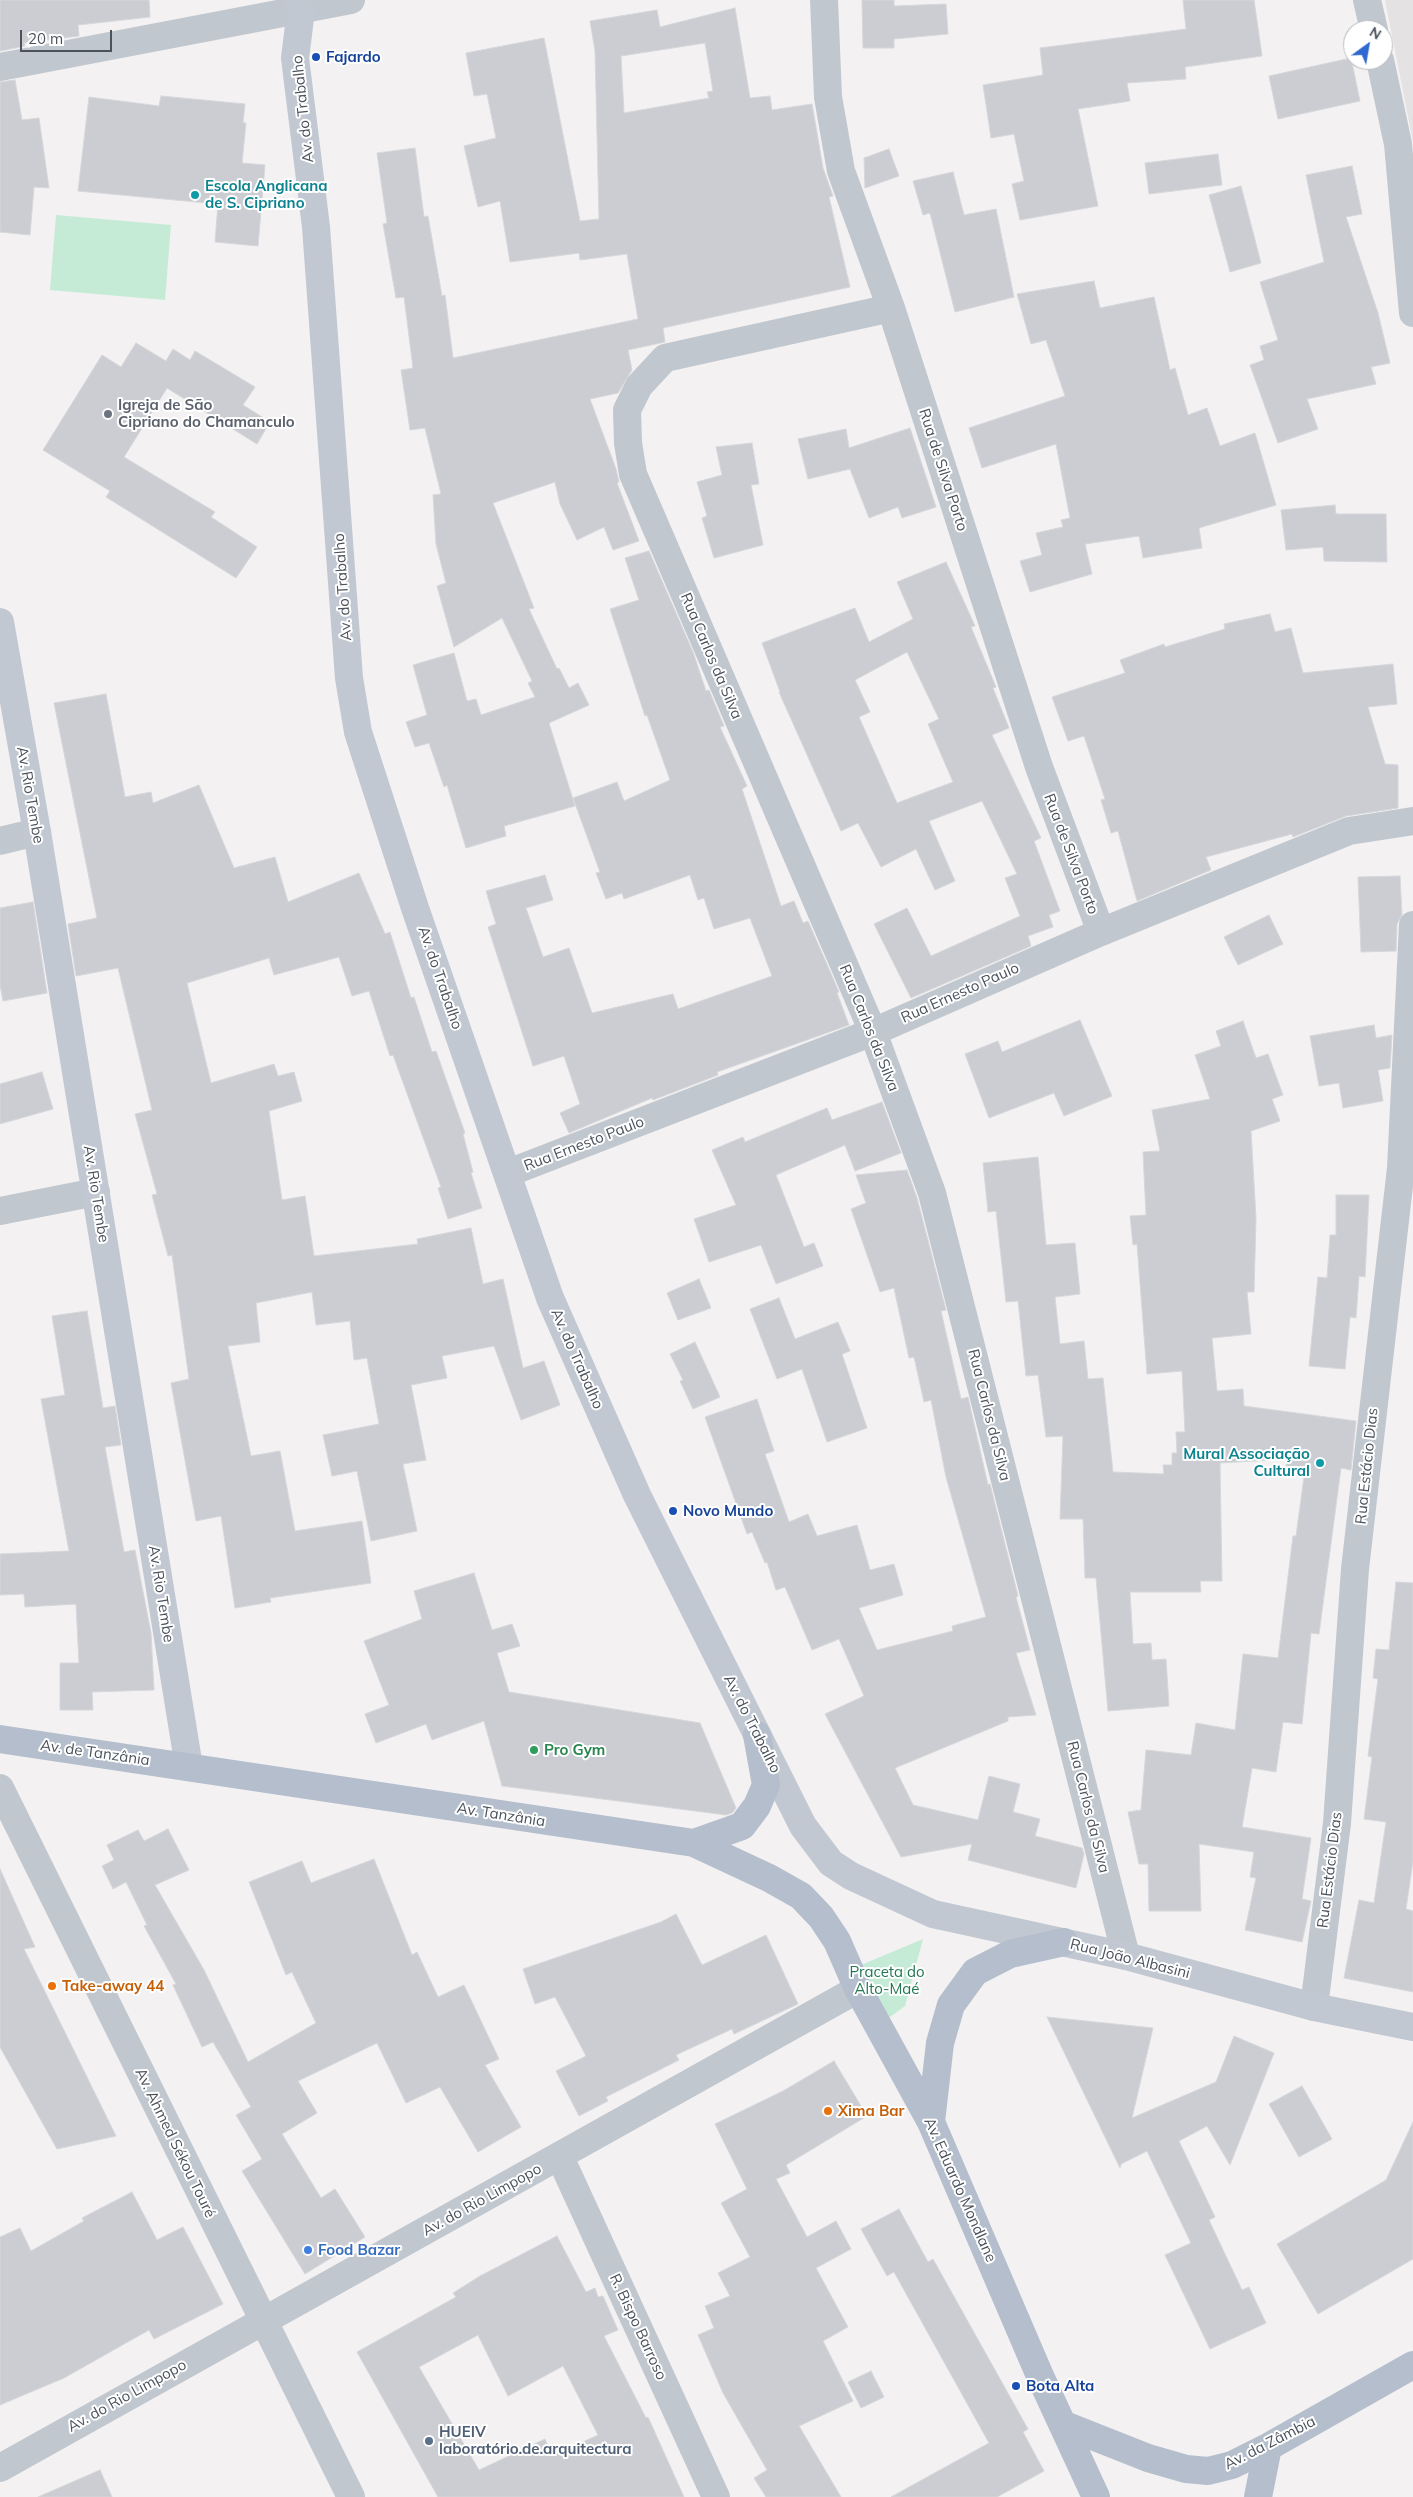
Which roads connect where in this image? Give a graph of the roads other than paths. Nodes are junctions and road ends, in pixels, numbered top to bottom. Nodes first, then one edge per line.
1 (351, 0) edge
2 (824, 0) edge
3 (1368, 0) edge
4 (300, 5) edge
5 (1372, 20) edge
6 (0, 67) edge
7 (1382, 70) edge
8 (891, 308) junction
9 (1413, 313) edge
10 (0, 622) edge
11 (1413, 821) edge
12 (37, 832) junction
13 (0, 841) edge
14 (1413, 925) edge
15 (1100, 932) junction
16 (873, 1032) junction
17 (1407, 1169) edge
18 (508, 1173) junction
19 (96, 1192) junction
20 (0, 1211) edge
21 (757, 1735) junction
22 (0, 1738) edge
23 (189, 1767) junction
24 (0, 1788) edge
25 (694, 1843) junction
26 (851, 1876) joint
27 (801, 1896) joint
28 (1064, 1942) junction
29 (1126, 1956) junction
30 (858, 1989) junction
31 (1314, 2006) junction
32 (1413, 2027) edge
33 (931, 2122) junction
34 (560, 2157) junction
35 (263, 2321) junction
36 (1413, 2365) edge
37 (1062, 2424) junction
38 (1268, 2447) junction
39 (0, 2468) edge
40 (351, 2497) edge
41 (716, 2497) edge
42 (1096, 2497) edge
43 (1258, 2497) edge

1 - 4 street
2 - 8 street, Rua de Silva Porto
3 - 5 street
4 - 6 street
4 - 18 main road, Av. do Trabalho
7 - 9 street
8 - 15 street, Rua de Silva Porto
8 - 16 street, Rua Carlos da Silva
10 - 12 main road, Av. Rio Tembe
11 - 15 street, Rua Ernesto Paulo
12 - 13 street
12 - 19 main road, Av. Rio Tembe
14 - 17 street, Rua Estácio Dias
15 - 16 street, Rua Ernesto Paulo
16 - 18 street, Rua Ernesto Paulo
16 - 29 street, Rua Carlos da Silva
17 - 31 street, Rua Estácio Dias
18 - 21 main road, Av. do Trabalho
19 - 20 street
19 - 23 main road, Av. Rio Tembe
21 - 25 main road
21 - 26 main road, Av. do Trabalho
22 - 23 main road, Av. de Tanzânia
23 - 25 main road, Av. Tanzânia
24 - 35 street, Av. Ahmed Sékou Touré
25 - 27 main road, Av. Tanzânia
26 - 28 main road, Rua João Albasini
27 - 30 main road, Av. Eduardo Mondlane
28 - 29 main road, Rua João Albasini
28 - 33 main road
29 - 31 main road, Rua João Albasini
30 - 33 main road, Av. Eduardo Mondlane
30 - 34 street, Av. do Rio Limpopo
31 - 32 main road, Rua João Albasini
33 - 37 main road, Av. Eduardo Mondlane
34 - 35 street, Av. do Rio Limpopo
34 - 41 street, R. Bispo Barroso
35 - 39 street, Av. do Rio Limpopo
35 - 40 street, Av. Ahmed Sékou Touré
36 - 38 main road, Av. da Zâmbia
37 - 38 main road, Av. da Zâmbia
37 - 42 main road, Av. Eduardo Mondlane
38 - 43 main road

